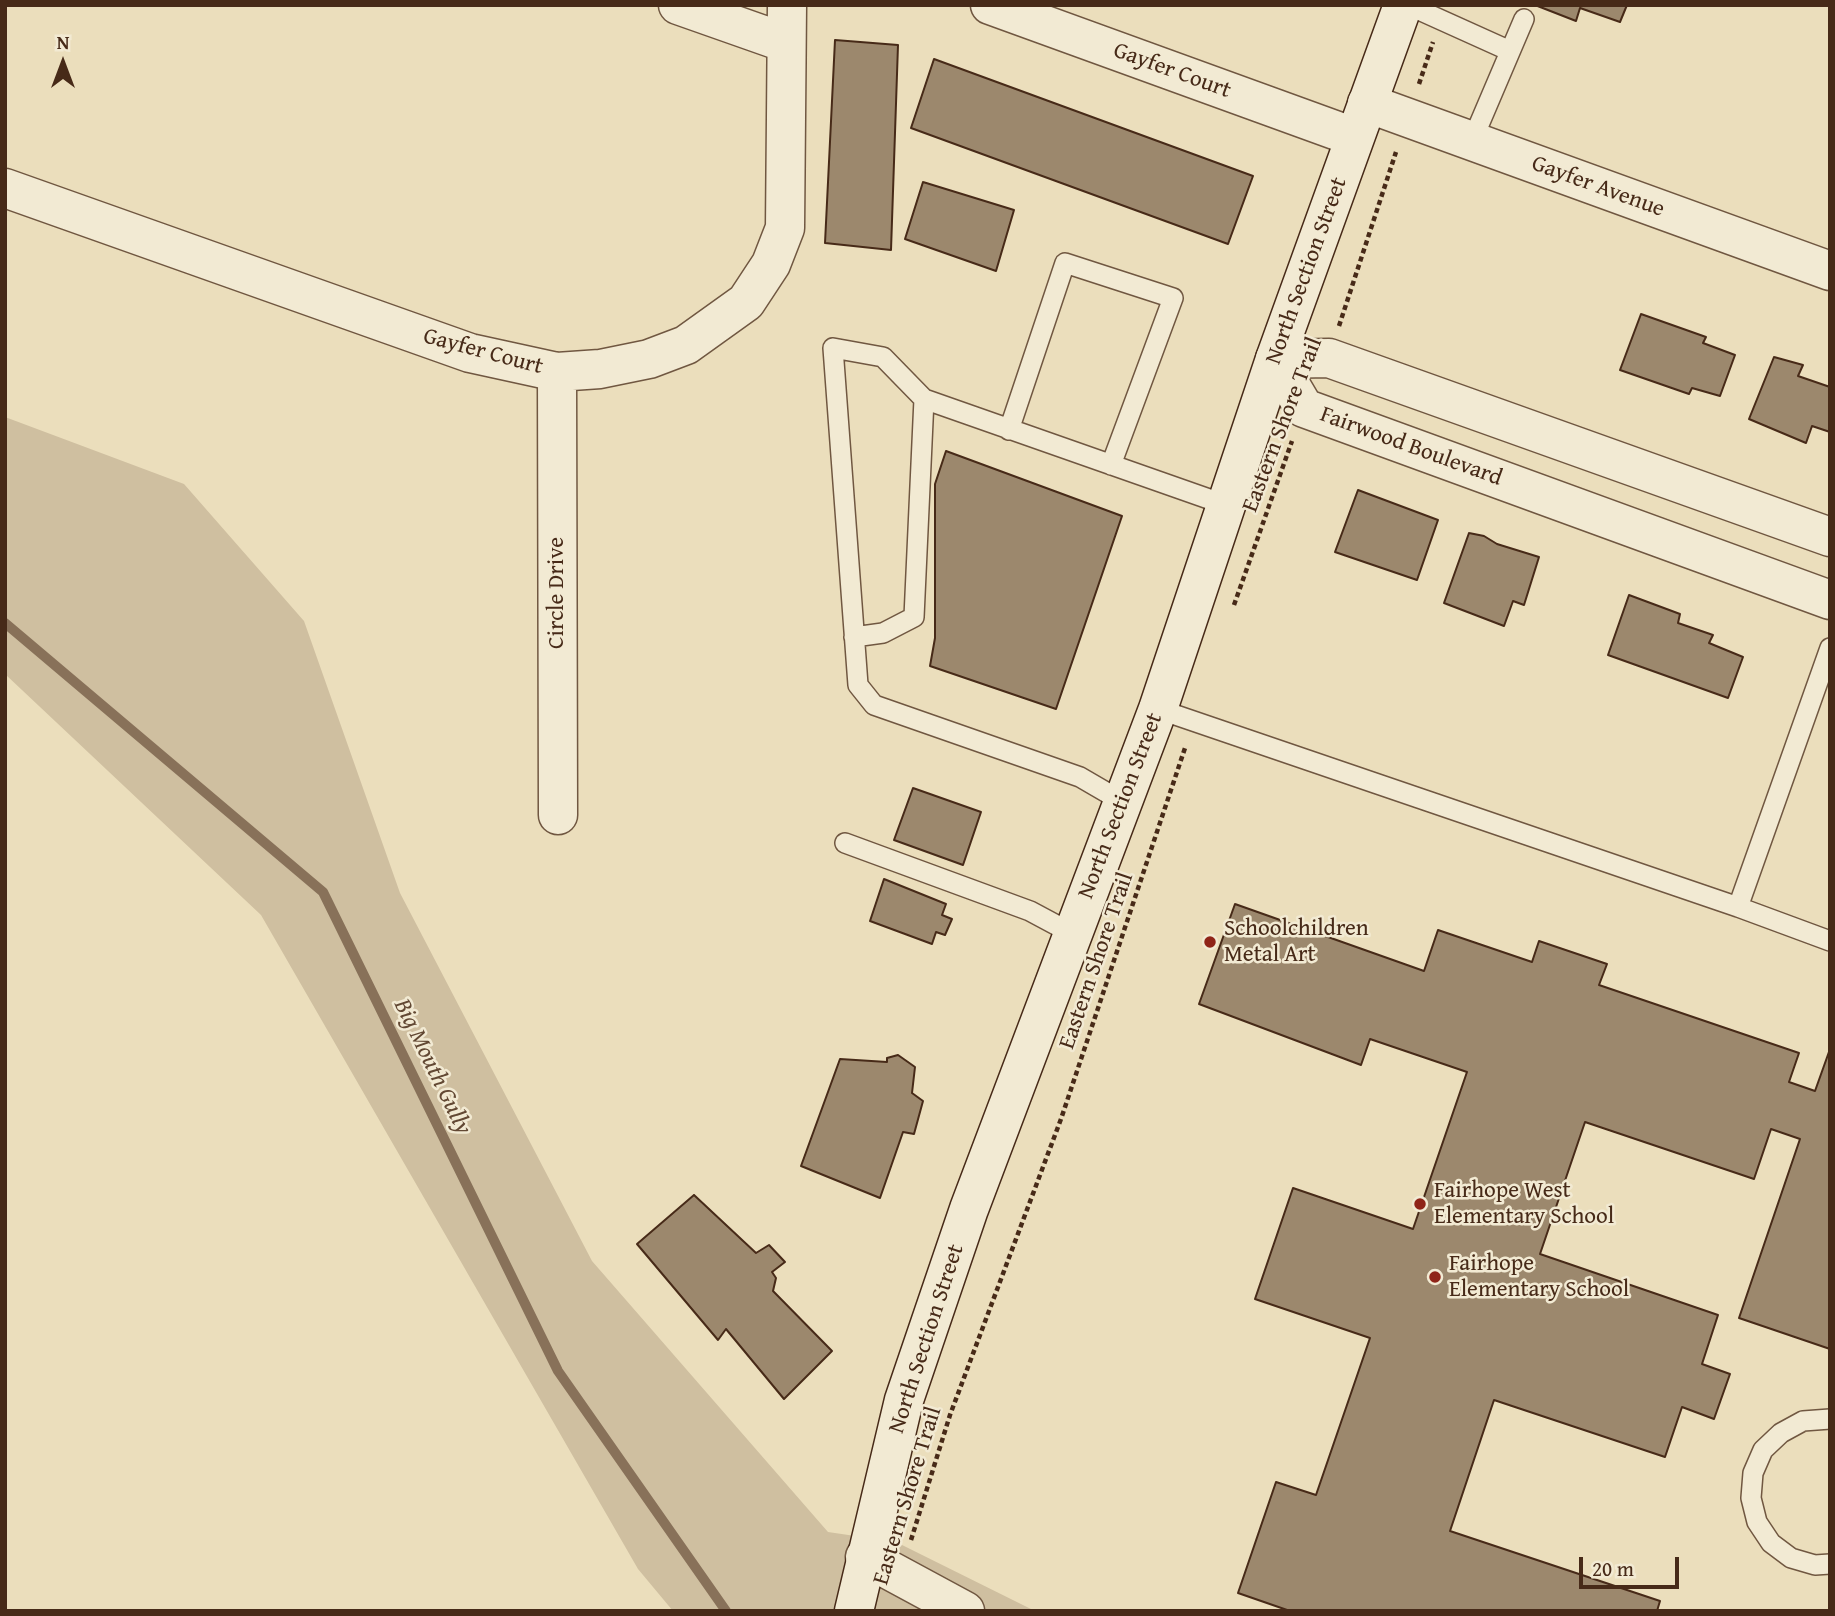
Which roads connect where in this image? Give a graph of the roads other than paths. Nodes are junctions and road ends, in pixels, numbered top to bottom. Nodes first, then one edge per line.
1 (678, 5) edge
2 (787, 5) edge
3 (990, 5) edge
4 (1405, 5) edge
5 (1524, 19) dead end
6 (786, 43) junction
7 (1510, 51) junction
8 (1360, 120) junction
9 (1472, 141) junction
10 (5, 188) edge
11 (1830, 271) edge
12 (1275, 359) junction
13 (556, 372) junction
14 (924, 399) junction
15 (1009, 430) junction
16 (1553, 438) junction
17 (1111, 465) junction
18 (1530, 491) junction
19 (1226, 506) junction
20 (1830, 537) edge
21 (1830, 600) edge
22 (854, 638) junction
23 (1830, 648) edge
24 (1176, 715) junction
25 (1123, 802) junction
26 (558, 815) dead end
27 (845, 844) dead end
28 (1738, 908) junction
29 (1073, 934) junction
30 (1830, 941) edge
31 (1830, 1419) edge
32 (1830, 1564) edge
33 (881, 1566) junction
34 (854, 1611) edge
35 (965, 1611) edge

1 - 6 street
2 - 6 street, Gayfer Court
3 - 8 street, Gayfer Court
4 - 7 lane
4 - 8 street, North Section Street
5 - 7 lane
6 - 13 street, Gayfer Court
7 - 9 lane
8 - 9 street, Gayfer Avenue
8 - 12 street, North Section Street
9 - 11 street, Gayfer Avenue
10 - 13 street, Gayfer Court
12 - 16 street
12 - 18 street, Fairwood Boulevard
12 - 19 street, North Section Street
13 - 26 street, Circle Drive
14 - 15 lane
14 - 22 lane
14 - 22 lane
15 - 17 lane
15 - 17 lane
16 - 18 street, Fairwood Boulevard
16 - 20 street
17 - 19 lane
18 - 21 street, Fairwood Boulevard
19 - 24 street, North Section Street
22 - 25 lane
23 - 28 lane
24 - 25 street, North Section Street
24 - 28 lane
25 - 29 street, North Section Street
27 - 29 lane
28 - 30 lane
29 - 33 street, North Section Street
31 - 32 lane
33 - 34 street, North Section Street
33 - 35 street

